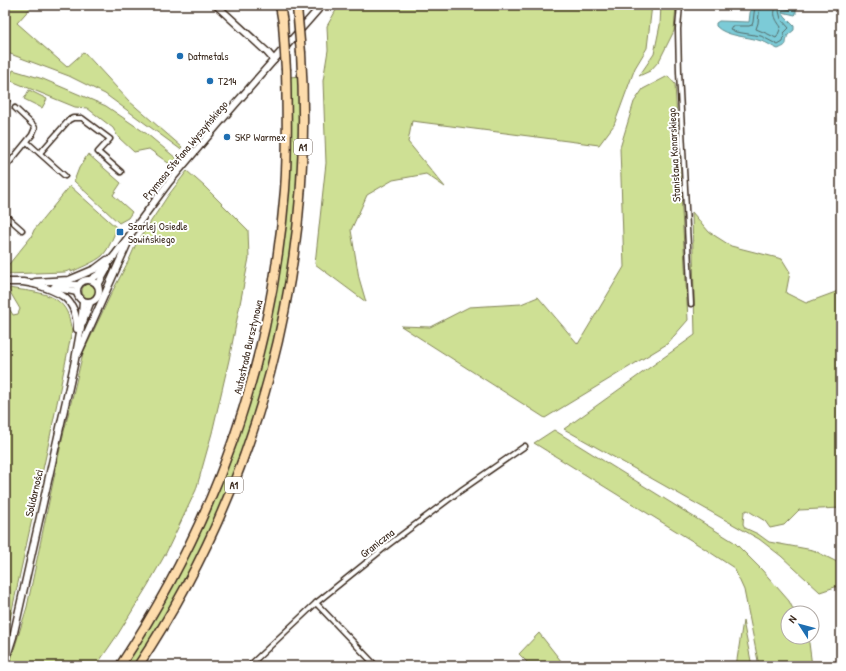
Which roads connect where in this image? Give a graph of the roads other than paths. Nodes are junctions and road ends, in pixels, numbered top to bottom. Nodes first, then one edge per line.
1 (216, 5) edge
2 (280, 5) edge
3 (322, 5) edge
4 (680, 5) edge
5 (297, 6) edge
6 (274, 60) junction
7 (15, 108) dead end
8 (27, 142) junction
9 (40, 153) junction
10 (5, 168) edge
11 (121, 172) dead end
12 (65, 176) dead end
13 (5, 215) edge
14 (137, 226) junction
15 (22, 230) dead end
16 (115, 255) junction
17 (90, 280) junction
18 (5, 282) edge
19 (32, 283) junction
20 (98, 285) junction
21 (78, 286) junction
22 (77, 292) junction
23 (86, 302) junction
24 (691, 304) dead end
25 (76, 350) junction
26 (74, 365) junction
27 (525, 446) dead end
28 (316, 603) junction
29 (5, 662) edge
30 (120, 666) edge
31 (138, 666) edge
32 (249, 666) edge
33 (376, 666) edge

1 - 6 street
2 - 30 highway, Autostrada Bursztynowa / A1, bridge
3 - 6 street, Prymasa Stefana Wyszyńskiego
4 - 24 street, Stanisława Konarskiego
5 - 31 highway, A1, bridge
6 - 14 street, Prymasa Stefana Wyszyńskiego
7 - 8 street
8 - 9 street
8 - 10 street
9 - 11 street
9 - 12 street
13 - 15 street
14 - 16 street, Prymasa Stefana Wyszyńskiego
14 - 26 street
16 - 17 street, Prymasa Stefana Wyszyńskiego
16 - 19 street
16 - 20 street, Prymasa Stefana Wyszyńskiego
17 - 20 street
17 - 21 street
18 - 19 street
19 - 21 street
19 - 22 street
19 - 25 street
20 - 23 street
21 - 22 street
22 - 23 street
23 - 25 street, Solidarności
25 - 26 street, Solidarności
26 - 29 street, Solidarności
27 - 28 street, Graniczna
28 - 32 street, Graniczna
28 - 33 street

